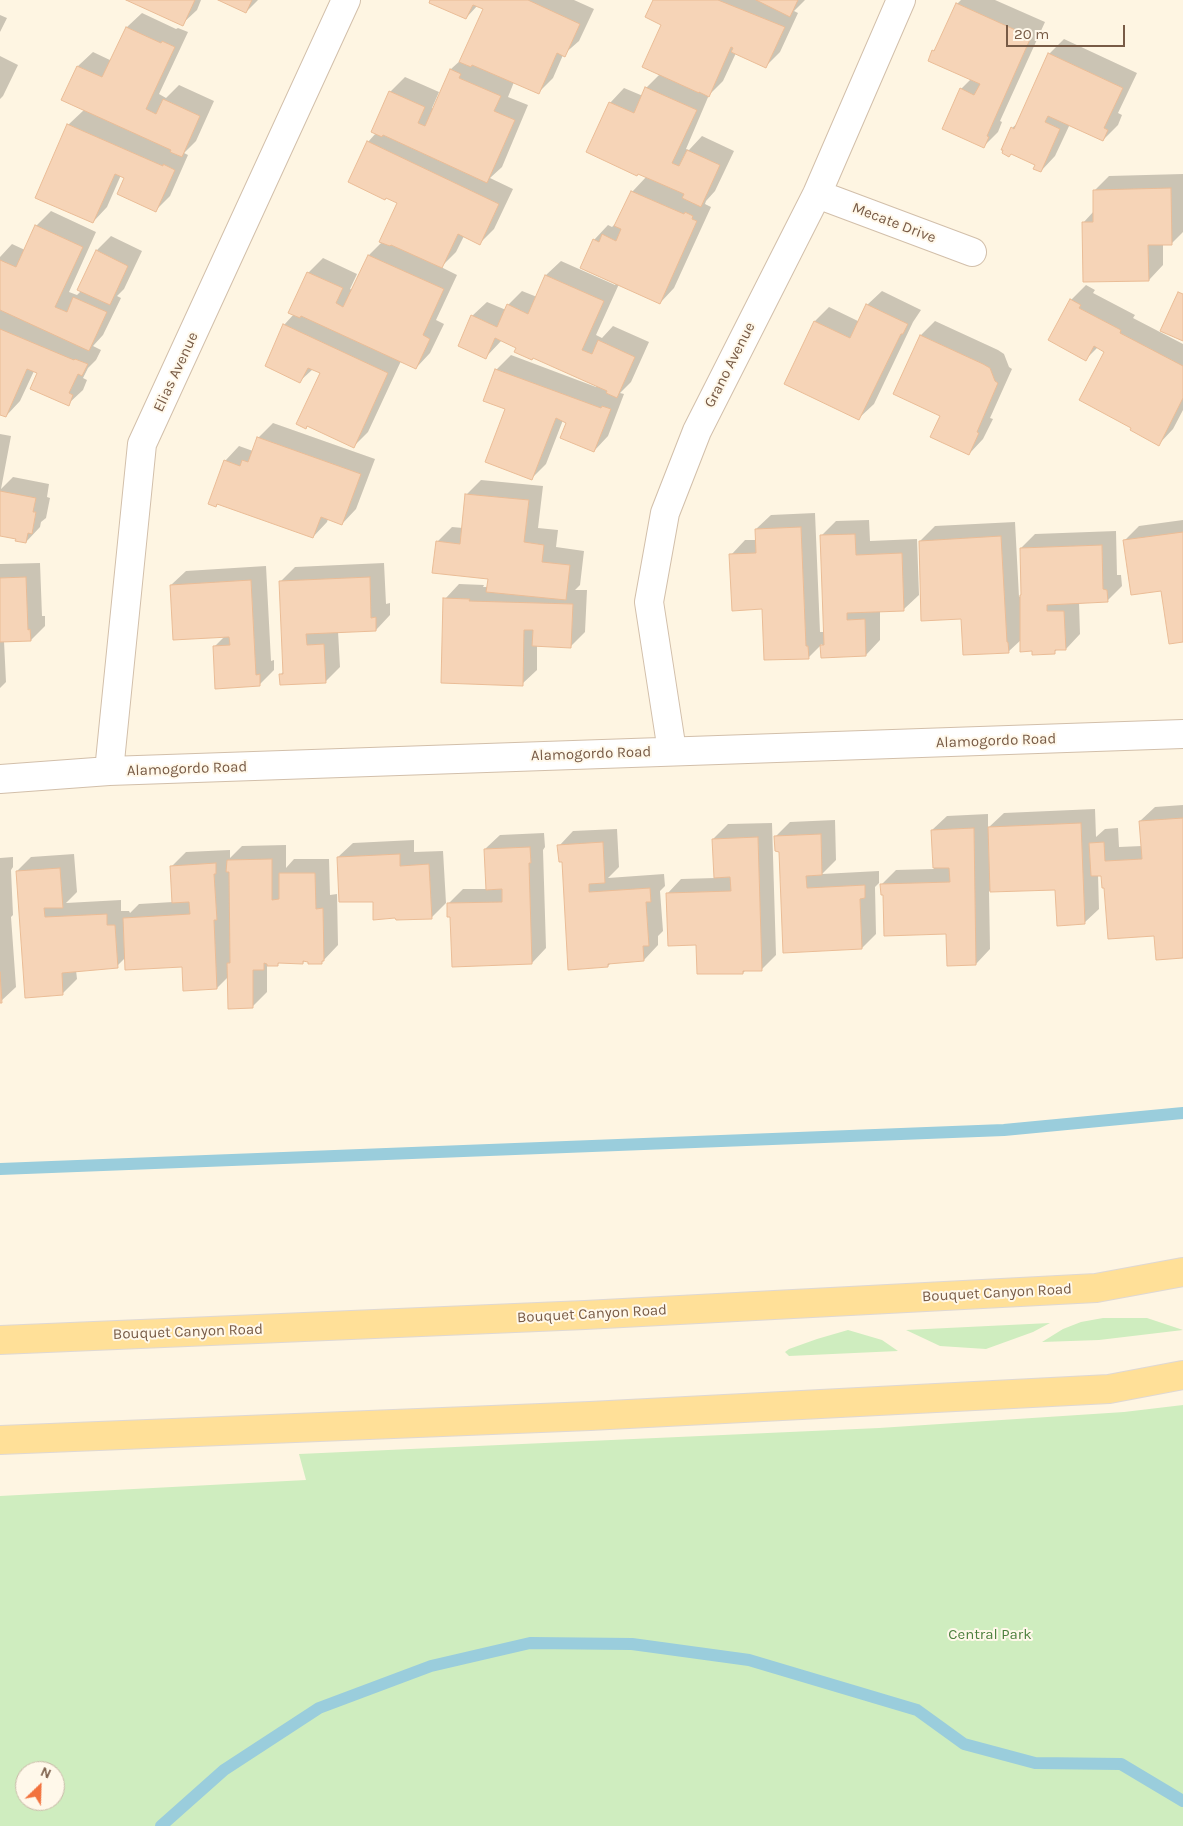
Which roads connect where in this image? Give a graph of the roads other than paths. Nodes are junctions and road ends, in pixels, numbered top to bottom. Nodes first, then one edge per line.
1 (346, 0) edge
2 (901, 0) edge
3 (816, 194) junction
4 (972, 252) dead end
5 (1183, 734) edge
6 (672, 752) junction
7 (110, 771) junction
8 (0, 779) edge
9 (1183, 1272) edge
10 (0, 1340) edge
11 (1183, 1375) edge
12 (0, 1440) edge

1 - 7 street, Elias Avenue
2 - 3 street, Grano Avenue
3 - 4 street, Mecate Drive
3 - 6 street, Grano Avenue
5 - 6 street, Alamogordo Road
6 - 7 street, Alamogordo Road
7 - 8 street, Alamogordo Road
9 - 10 main road, Bouquet Canyon Road
11 - 12 main road

